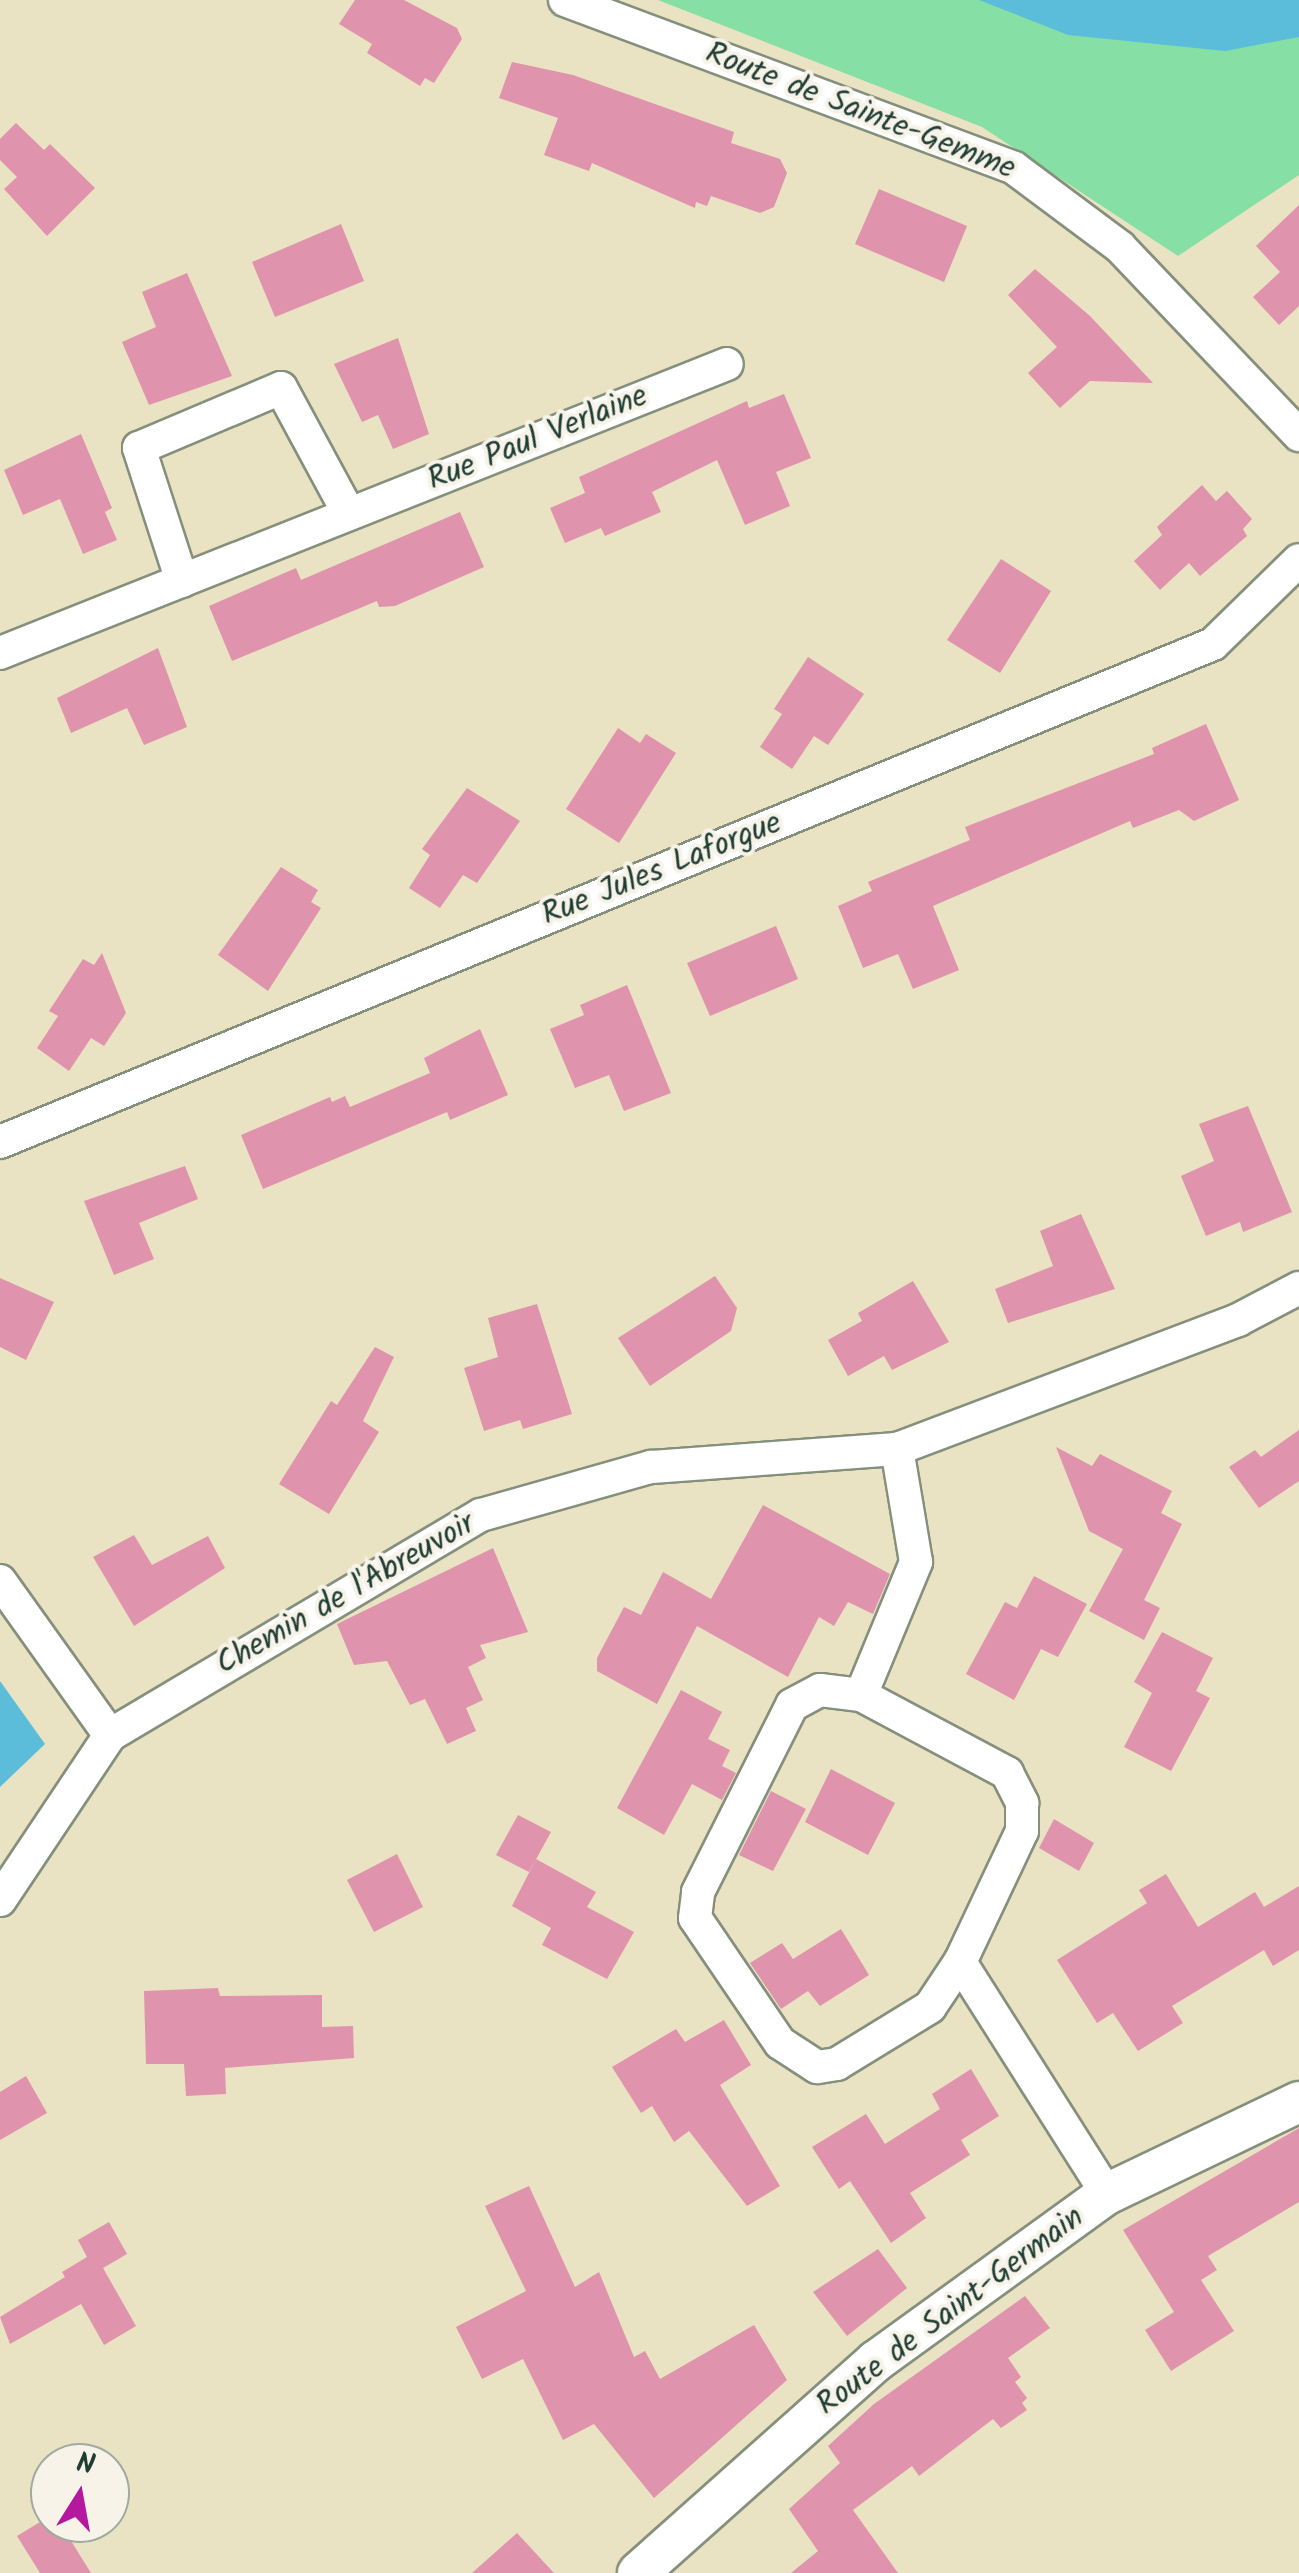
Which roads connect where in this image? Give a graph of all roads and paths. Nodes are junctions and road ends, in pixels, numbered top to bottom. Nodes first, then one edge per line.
1 (565, 0) edge
2 (727, 364) dead end
3 (1299, 435) edge
4 (349, 514) junction
5 (1299, 560) edge
6 (182, 580) junction
7 (0, 653) edge
8 (0, 1142) edge
9 (1299, 1288) edge
10 (898, 1449) junction
11 (0, 1581) edge
12 (861, 1695) junction
13 (110, 1734) junction
14 (0, 1900) edge
15 (960, 1962) junction
16 (1299, 2102) edge
17 (1107, 2194) junction
18 (638, 2573) edge

1 - 3 street, Route de Sainte-Gemme
2 - 4 street, Rue Paul Verlaine
4 - 6 street, Rue Paul Verlaine
4 - 6 street
5 - 8 street, Rue Jules Laforgue
6 - 7 street, Rue Paul Verlaine
9 - 10 street, Chemin de l'Abreuvoir
10 - 12 street
10 - 13 street, Chemin de l'Abreuvoir
11 - 13 street
12 - 15 street
12 - 15 street
13 - 14 street, Chemin de l'Abreuvoir
15 - 17 street
16 - 17 street, Route de Saint-Germain
17 - 18 street, Route de Saint-Germain

